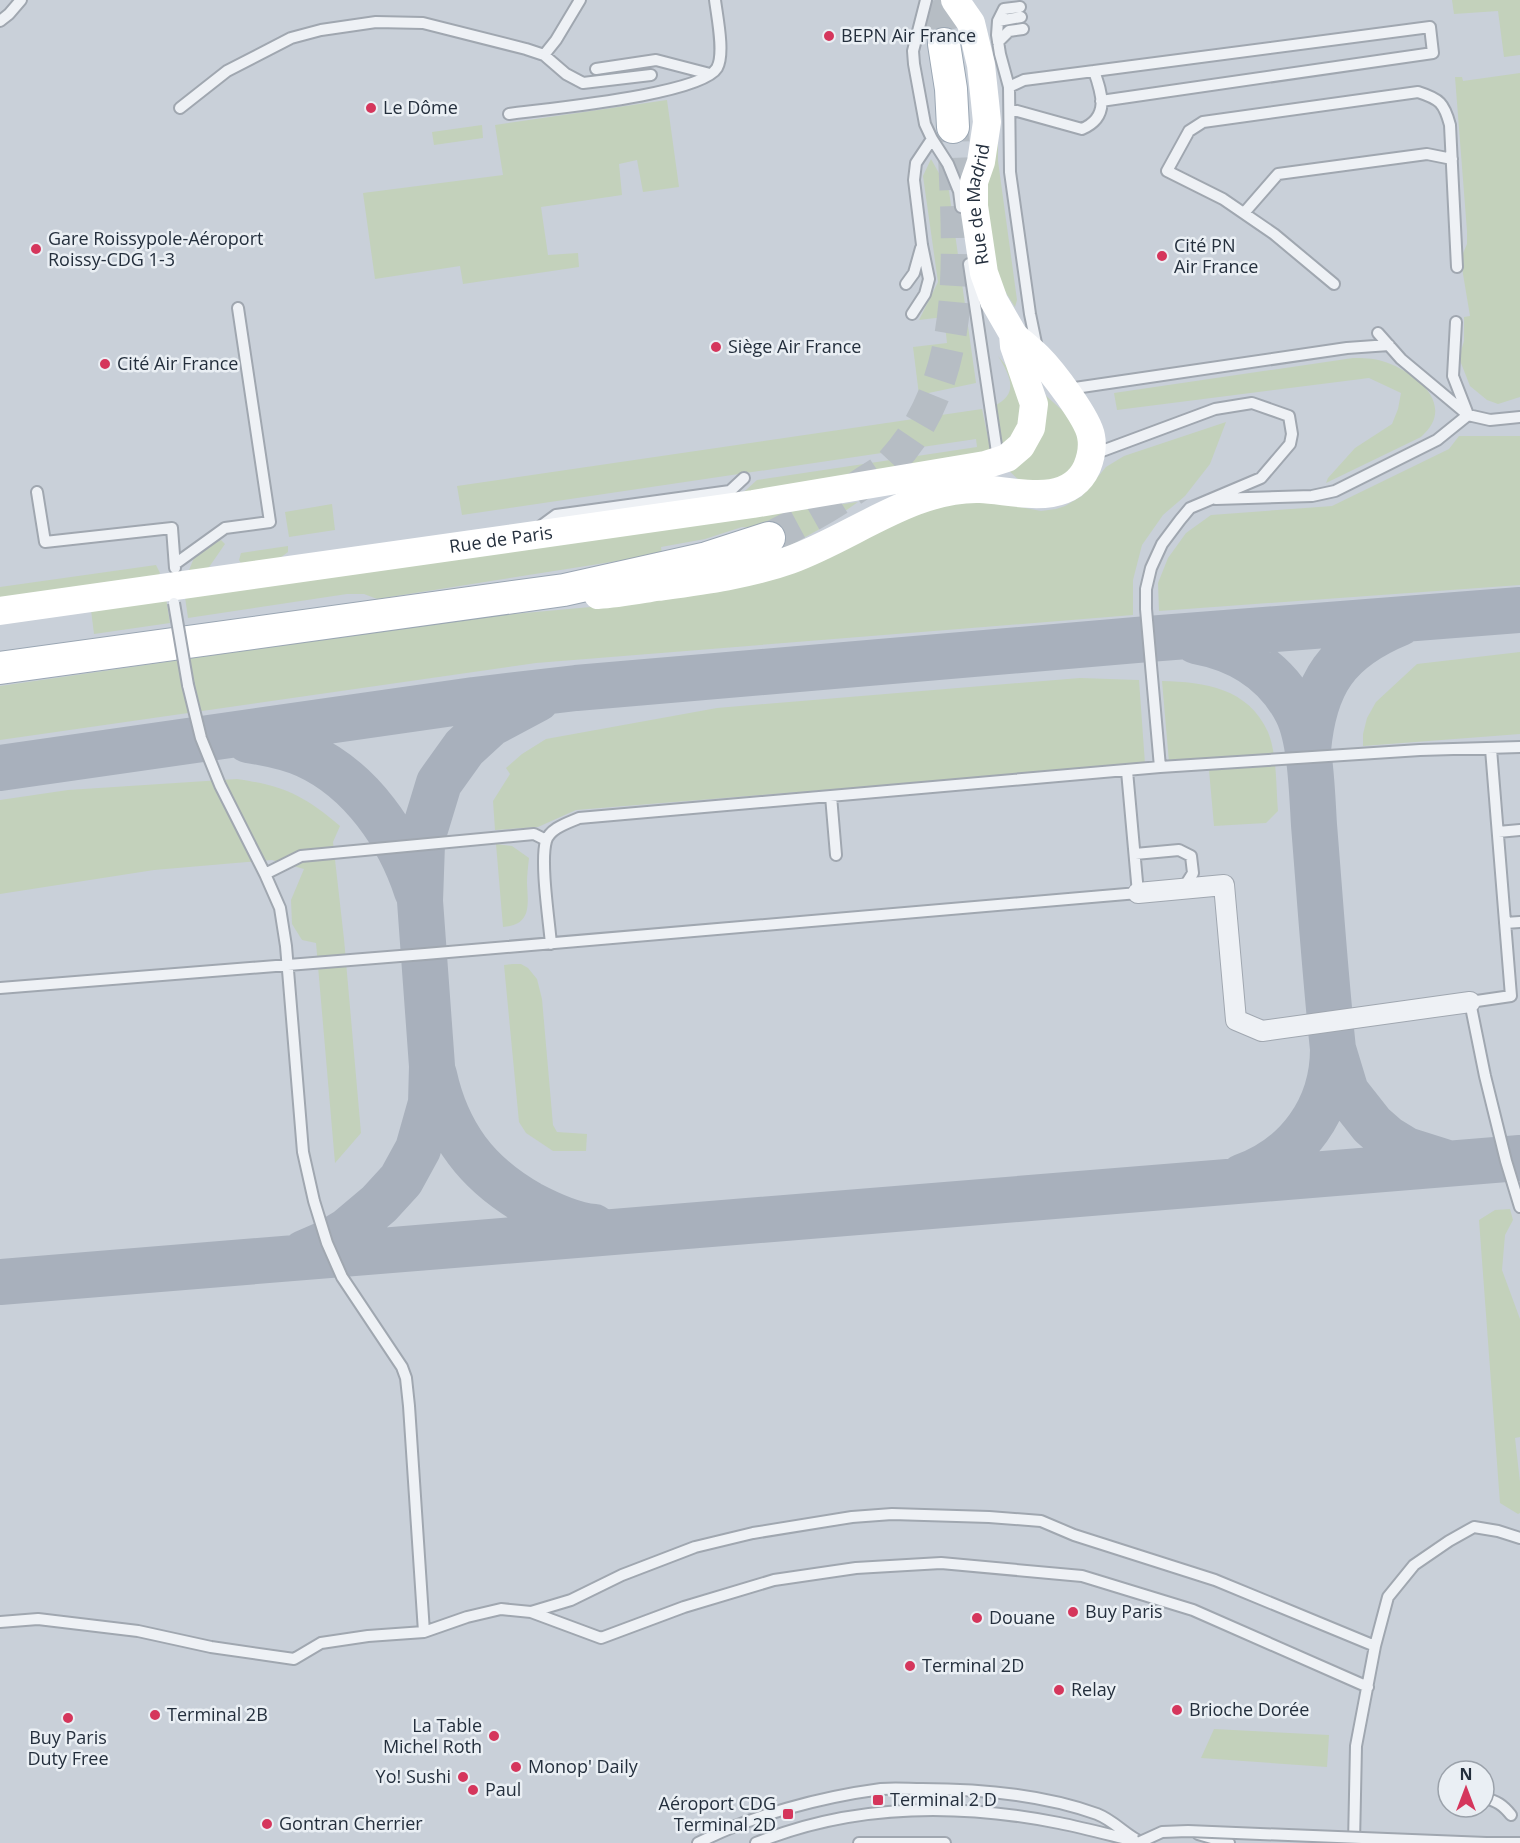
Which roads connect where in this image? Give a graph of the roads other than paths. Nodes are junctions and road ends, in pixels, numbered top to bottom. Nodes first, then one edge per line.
1 (21, 0) edge
2 (580, 0) edge
3 (715, 0) edge
4 (926, 0) edge
5 (956, 0) edge
6 (1021, 12) dead end
7 (0, 21) edge
8 (1023, 29) dead end
9 (998, 42) junction
10 (944, 44) tunnel mouth
11 (544, 55) junction
12 (596, 69) dead end
13 (1094, 71) junction
14 (710, 74) junction
15 (651, 75) dead end
16 (995, 80) junction
17 (1101, 100) junction
18 (1009, 104) junction
19 (180, 108) dead end
20 (509, 114) dead end
21 (942, 133) junction
22 (1452, 159) junction
23 (1244, 213) junction
24 (963, 218) dead end
25 (922, 245) junction
26 (967, 252) dead end
27 (1457, 267) dead end
28 (906, 284) dead end
29 (1334, 284) dead end
30 (238, 308) dead end
31 (912, 314) dead end
32 (1456, 322) dead end
33 (1378, 333) dead end
34 (1013, 334) junction
35 (1389, 345) junction
36 (1039, 357) junction
37 (1063, 390) junction
38 (1468, 415) junction
39 (1520, 417) edge
40 (1091, 455) junction
41 (744, 478) dead end
42 (1010, 478) junction
43 (37, 492) dead end
44 (1207, 499) junction
45 (529, 536) junction
46 (769, 538) tunnel mouth
47 (173, 585) junction
48 (564, 590) junction
49 (0, 611) edge
50 (0, 668) edge
51 (1520, 747) edge
52 (1491, 749) junction
53 (1160, 767) junction
54 (1127, 771) junction
55 (831, 796) junction
56 (1520, 830) edge
57 (1498, 832) junction
58 (546, 840) junction
59 (1135, 854) junction
60 (836, 855) dead end
61 (265, 874) junction
62 (1183, 889) junction
63 (1138, 893) junction
64 (1520, 922) edge
65 (1505, 923) junction
66 (551, 944) junction
67 (288, 966) junction
68 (0, 988) edge
69 (1516, 995) edge
70 (1470, 1002) junction
71 (1520, 1207) edge
72 (1520, 1538) edge
73 (531, 1612) junction
74 (0, 1622) edge
75 (424, 1632) junction
76 (1375, 1646) junction
77 (1368, 1687) junction
78 (1496, 1802) edge
79 (1511, 1815) dead end
80 (1188, 1831) junction
81 (698, 1843) edge
82 (756, 1843) edge
83 (859, 1843) edge
84 (945, 1843) edge
85 (1141, 1843) edge
86 (1229, 1843) edge
87 (1354, 1843) edge
88 (1520, 1843) edge

1 - 7 lane
2 - 11 lane
3 - 14 lane
4 - 21 lane
5 - 16 street, Rue de Madrid
6 - 9 lane
8 - 9 lane
9 - 16 lane
10 - 21 main road
11 - 15 lane
11 - 19 lane
12 - 14 lane
13 - 16 lane
13 - 17 lane
13 - 17 lane
14 - 20 lane
16 - 18 lane
16 - 34 street, Rue de Madrid
17 - 18 lane
18 - 36 lane
21 - 24 lane
21 - 25 lane
22 - 23 lane
22 - 23 lane
22 - 27 lane
23 - 29 lane
25 - 28 lane
25 - 31 lane
26 - 42 lane
30 - 47 lane
32 - 38 lane
33 - 35 lane
34 - 36 street
34 - 42 street, Rue de Madrid
35 - 37 lane
35 - 38 lane
36 - 37 street
37 - 40 street
38 - 39 lane
38 - 44 lane
40 - 42 street
40 - 44 lane
41 - 45 lane
42 - 45 street, Rue de Paris
42 - 48 street
43 - 47 lane
44 - 53 lane
45 - 47 street, Rue de Paris
46 - 48 main road
47 - 49 street, Rue de Paris
47 - 61 lane, bridge
48 - 50 main road
51 - 52 lane
52 - 53 lane
52 - 57 lane
53 - 54 lane
54 - 55 lane
54 - 59 lane
55 - 58 lane
55 - 60 lane
56 - 57 lane
57 - 65 lane
58 - 61 lane
58 - 66 lane
59 - 62 lane
59 - 63 lane
61 - 67 lane
62 - 63 street
62 - 70 street
63 - 66 lane
64 - 65 lane
65 - 69 lane
66 - 67 lane
67 - 68 lane
67 - 75 lane
69 - 70 lane
70 - 71 lane
72 - 76 lane
73 - 75 lane
73 - 76 lane
73 - 77 lane
74 - 75 lane
76 - 77 lane
77 - 87 lane
78 - 79 lane
80 - 85 lane, bridge
80 - 86 lane, bridge
80 - 88 lane, bridge
81 - 85 lane
82 - 85 lane
83 - 84 lane

